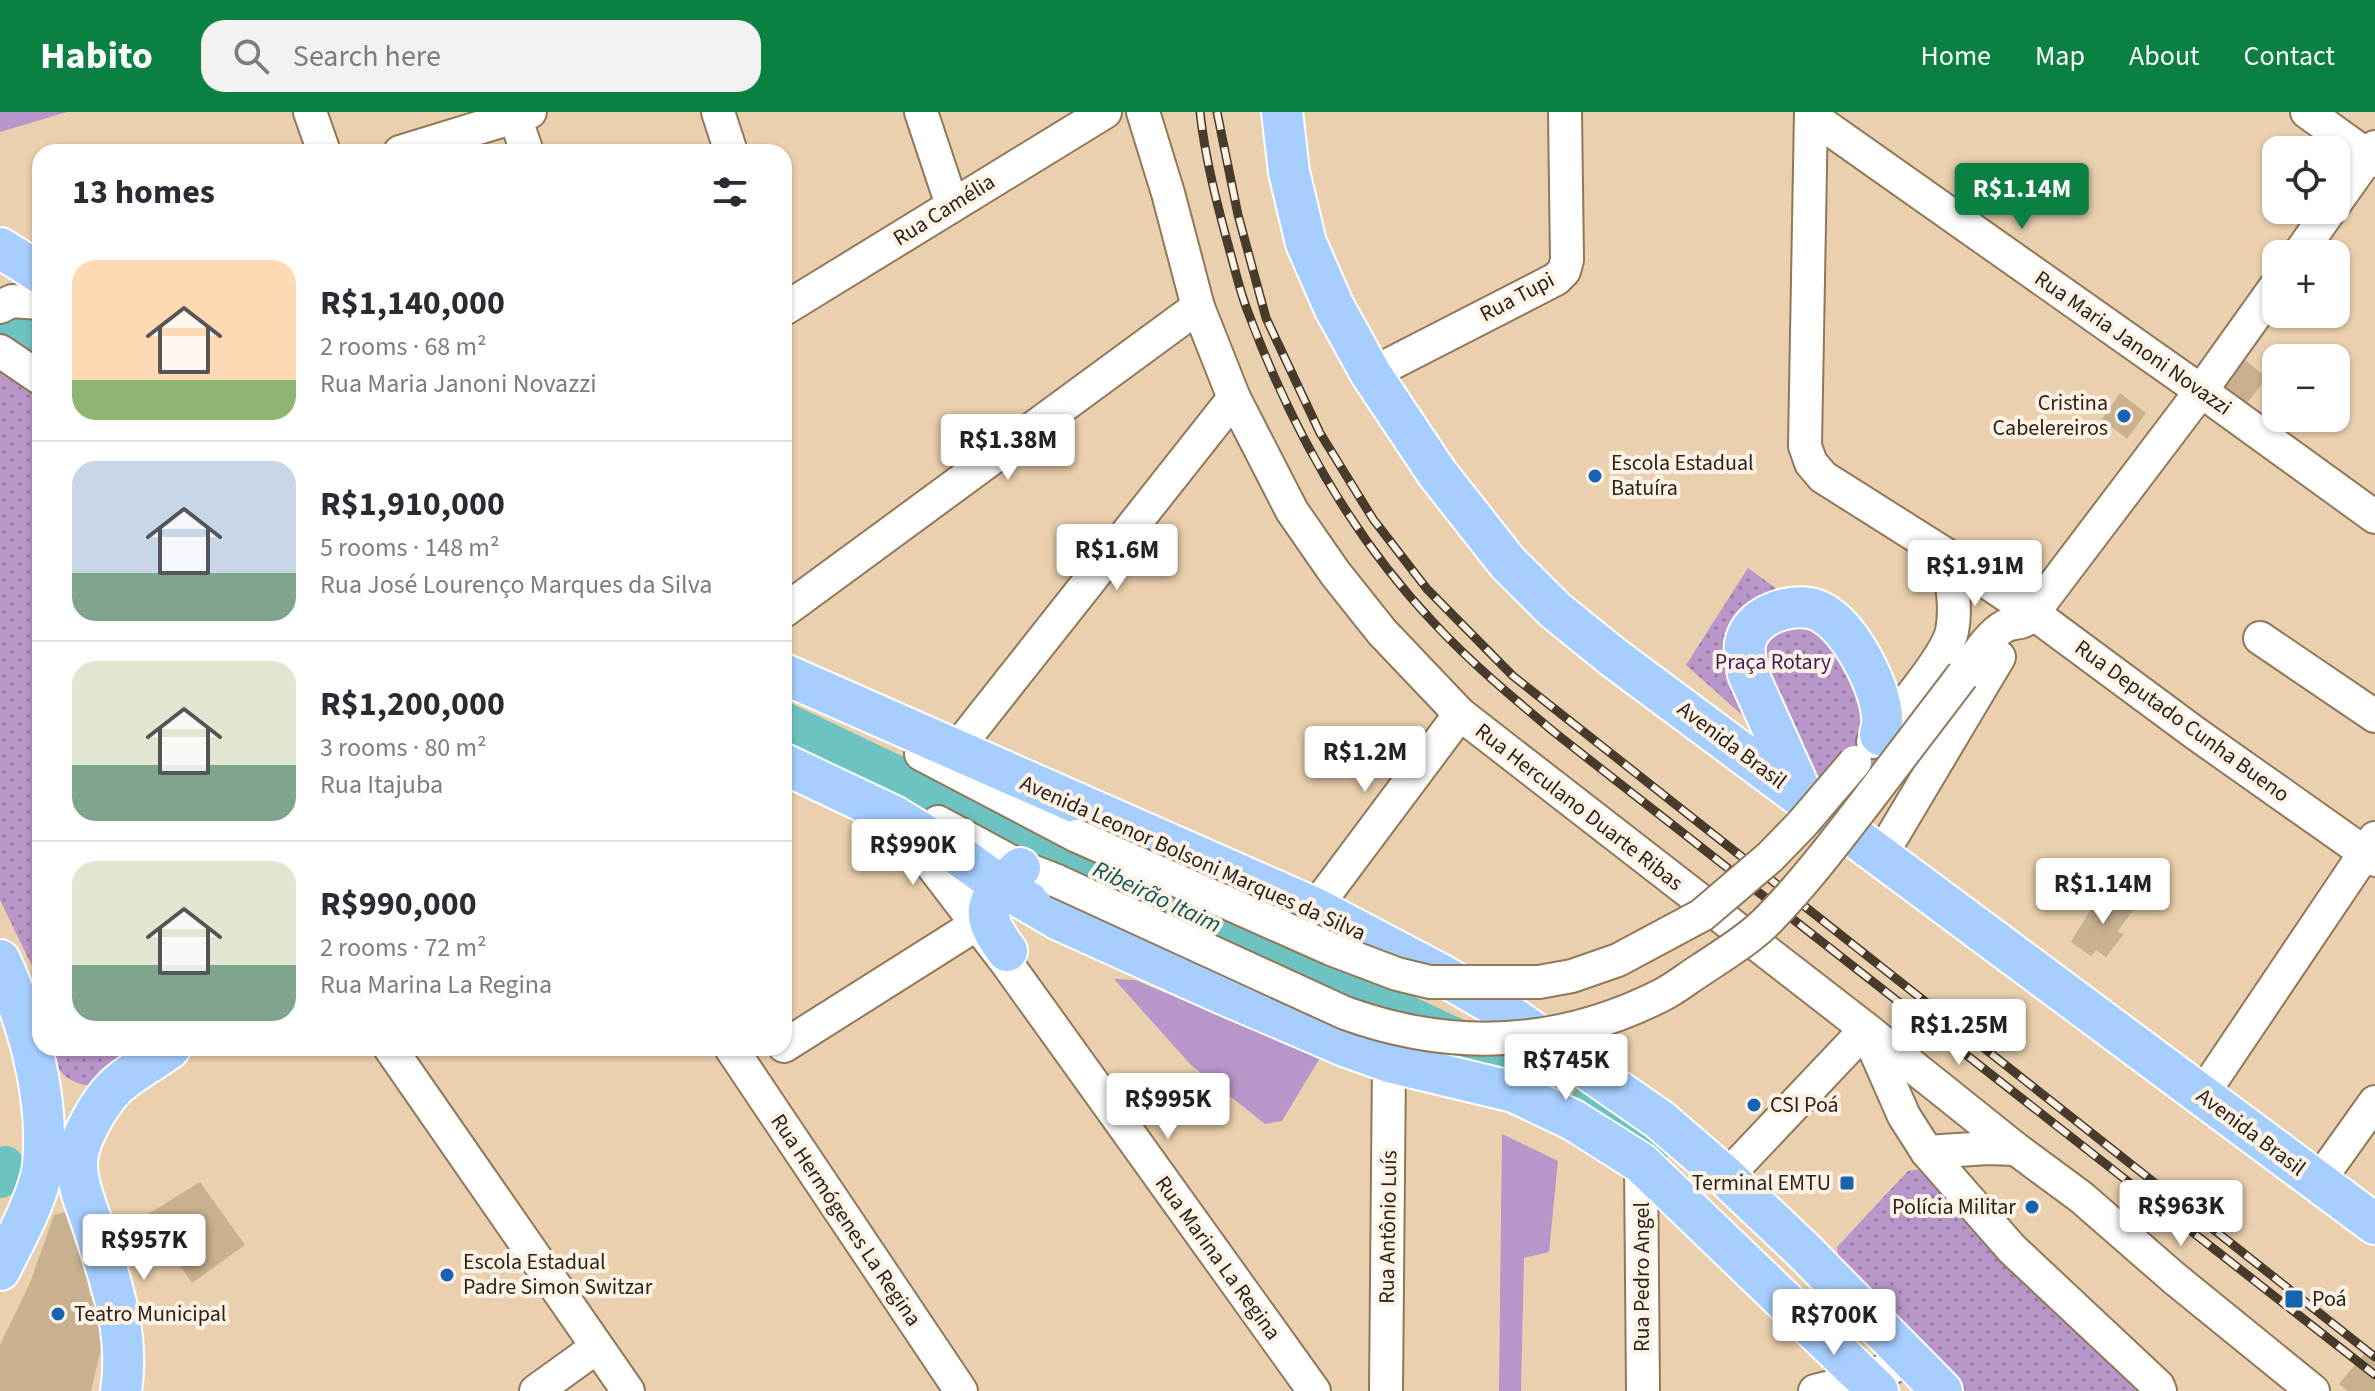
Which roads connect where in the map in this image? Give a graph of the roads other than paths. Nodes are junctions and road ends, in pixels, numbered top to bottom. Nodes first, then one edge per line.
1 (310, 112) edge
2 (718, 112) edge
3 (921, 112) edge
4 (1105, 112) edge
5 (1143, 112) edge
6 (1282, 112) edge
7 (1565, 112) edge
8 (2307, 112) edge
9 (522, 114) edge
10 (1811, 114) edge
11 (321, 144) edge
12 (426, 144) edge
13 (526, 144) edge
14 (728, 144) edge
15 (2373, 155) edge
16 (2350, 184) edge
17 (952, 205) junction
18 (0, 248) edge
19 (28, 287) edge
20 (792, 304) edge
21 (2262, 306) edge
22 (1198, 307) junction
23 (0, 351) edge
24 (32, 373) edge
25 (1371, 374) junction
26 (2201, 391) junction
27 (1234, 398) junction
28 (2375, 517) edge
29 (1948, 556) junction
30 (792, 605) edge
31 (2029, 618) junction
32 (2260, 638) dead end
33 (792, 678) edge
34 (792, 689) edge
35 (1460, 714) junction
36 (2375, 716) edge
37 (1868, 748) junction
38 (955, 751) junction
39 (792, 752) edge
40 (792, 768) edge
41 (1804, 799) junction
42 (919, 824) junction
43 (2372, 851) edge
44 (1880, 857) junction
45 (1035, 889) junction
46 (1315, 908) junction
47 (977, 924) junction
48 (1006, 956) junction
49 (18, 980) edge
50 (1866, 1029) junction
51 (792, 1041) edge
52 (32, 1043) edge
53 (1553, 1045) junction
54 (34, 1056) edge
55 (159, 1056) edge
56 (396, 1056) edge
57 (739, 1059) edge
58 (1389, 1062) junction
59 (1591, 1071) junction
60 (1514, 1092) junction
61 (2202, 1095) junction
62 (42, 1102) junction
63 (2375, 1102) edge
64 (1573, 1120) junction
65 (92, 1121) junction
66 (2016, 1149) junction
67 (1927, 1152) junction
68 (1641, 1163) junction
69 (1726, 1177) junction
70 (2318, 1182) junction
71 (2375, 1224) edge
72 (0, 1270) edge
73 (597, 1347) junction
74 (1912, 1359) junction
75 (1872, 1384) edge
76 (121, 1391) edge
77 (536, 1391) edge
78 (628, 1391) edge
79 (961, 1391) edge
80 (1314, 1391) edge
81 (1386, 1391) edge
82 (1643, 1391) edge
83 (1815, 1391) edge
84 (1942, 1391) edge
85 (2160, 1391) edge
86 (2313, 1391) edge

1 - 11 street
2 - 14 street
3 - 17 street
4 - 17 street, Rua Camélia
5 - 22 street, Rua Herculano Duarte Ribas
6 - 25 main road, Avenida Brasil
7 - 25 street, Rua Tupi
8 - 15 street
9 - 12 street
9 - 13 street
10 - 26 street, Rua Maria Janoni Novazzi
10 - 29 street, Rua Deputado Cunha Bueno
15 - 16 street
17 - 20 street, Rua Camélia
18 - 19 main road
21 - 26 street
22 - 27 street, Rua Herculano Duarte Ribas
22 - 30 street
23 - 24 street
25 - 41 main road, Avenida Brasil
26 - 28 street, Rua Maria Janoni Novazzi
26 - 31 street
27 - 35 street, Rua Herculano Duarte Ribas
27 - 38 street
29 - 31 street, Rua Deputado Cunha Bueno
29 - 37 street, Avenida Leonor Bolsoni Marques da Silva
31 - 43 street, Rua Deputado Cunha Bueno
31 - 44 street
31 - 45 street, bridge
32 - 36 street
33 - 38 main road, Avenida Leonor Bolsoni Marques da Silva
34 - 37 street, Avenida Leonor Bolsoni Marques da Silva, bridge
35 - 46 street
35 - 50 street, Rua Herculano Duarte Ribas
37 - 41 main road
38 - 46 main road, Avenida Leonor Bolsoni Marques da Silva
39 - 42 street
40 - 42 main road
41 - 44 main road, Avenida Brasil
42 - 45 main road
42 - 47 street, Rua Marina La Regina
43 - 61 street
44 - 61 main road, Avenida Brasil
45 - 48 main road
45 - 48 main road
45 - 58 main road
46 - 53 main road, Avenida Leonor Bolsoni Marques da Silva
47 - 48 street, Rua Marina La Regina
47 - 51 street
48 - 80 street, Rua Marina La Regina
49 - 52 main road
50 - 66 street, Rua Herculano Duarte Ribas
50 - 67 street
50 - 69 street
53 - 59 main road, Avenida Leonor Bolsoni Marques da Silva
53 - 60 main road
54 - 62 main road
55 - 65 main road
56 - 73 street
57 - 79 street, Rua Hermógenes La Regina
58 - 60 main road
58 - 81 street, Rua Antônio Luís
59 - 64 main road
59 - 69 main road, Avenida Leonor Bolsoni Marques da Silva
60 - 64 main road
61 - 70 main road, Avenida Brasil
62 - 65 main road
62 - 72 main road
63 - 70 street
64 - 68 main road
65 - 76 main road
66 - 67 street
66 - 86 street, Rua Herculano Duarte Ribas
67 - 85 street
68 - 75 main road
68 - 82 street, Rua Pedro Angel
69 - 74 main road, Avenida Leonor Bolsoni Marques da Silva
70 - 71 main road, Avenida Brasil
73 - 77 street
73 - 78 street
74 - 75 street
74 - 84 main road, Avenida Leonor Bolsoni Marques da Silva
75 - 83 street

